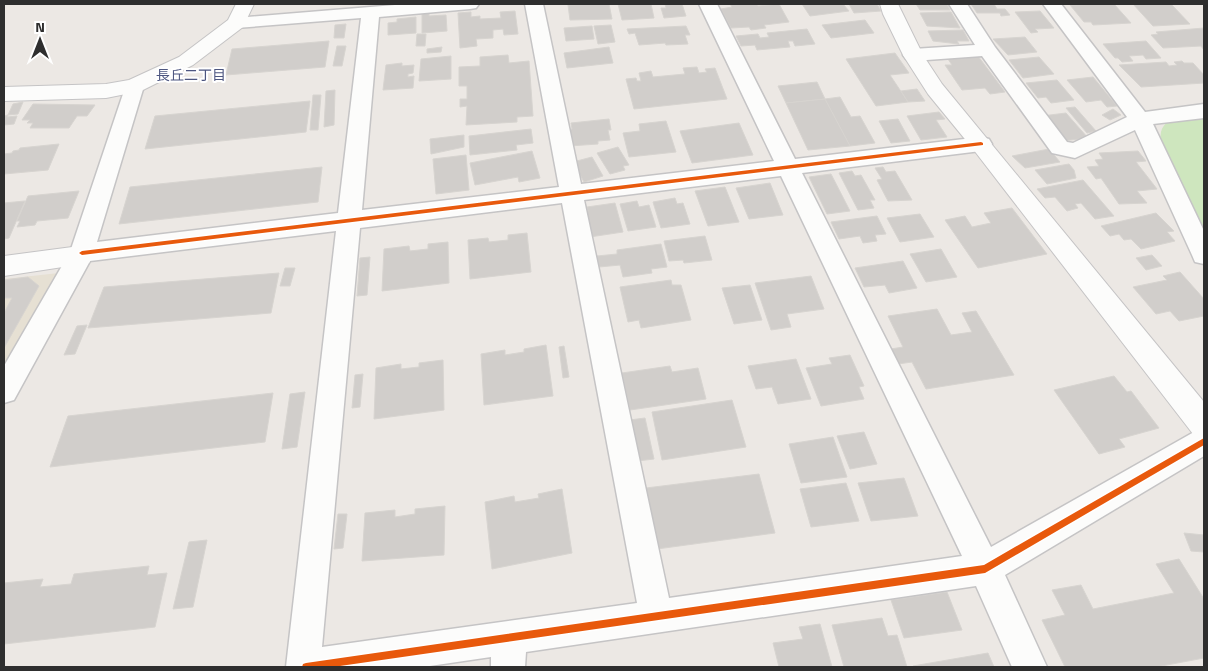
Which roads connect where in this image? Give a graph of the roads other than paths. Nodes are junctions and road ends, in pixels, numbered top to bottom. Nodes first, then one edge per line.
1 (245, 4) edge
2 (470, 4) edge
3 (534, 4) edge
4 (708, 4) edge
5 (890, 4) edge
6 (958, 4) edge
7 (1052, 4) edge
8 (371, 11) junction
9 (236, 23) junction
10 (987, 50) junction
11 (913, 55) junction
12 (134, 86) junction
13 (4, 94) edge
14 (1204, 111) edge
15 (1140, 119) junction
16 (981, 144) junction
17 (788, 168) junction
18 (572, 194) junction
19 (349, 221) junction
20 (81, 255) junction
21 (1204, 255) edge
22 (4, 266) edge
23 (4, 391) edge
24 (1204, 424) edge
25 (1204, 442) edge
26 (986, 569) junction
27 (656, 617) junction
28 (509, 652) edge
29 (304, 667) edge
30 (1030, 667) edge

1 - 9 street
2 - 8 street
3 - 18 street
4 - 17 street
5 - 11 street
6 - 10 street
7 - 15 street
8 - 9 street
8 - 19 street
9 - 12 street
10 - 11 street
10 - 15 street
11 - 16 street
12 - 13 street
12 - 20 street
14 - 15 street
15 - 21 street
16 - 17 street
16 - 24 street
17 - 18 street
17 - 26 street
18 - 19 street
18 - 27 street
19 - 20 street
19 - 29 street
20 - 22 street
20 - 23 street
25 - 26 street
26 - 27 street
26 - 30 street
27 - 28 street
28 - 29 street

